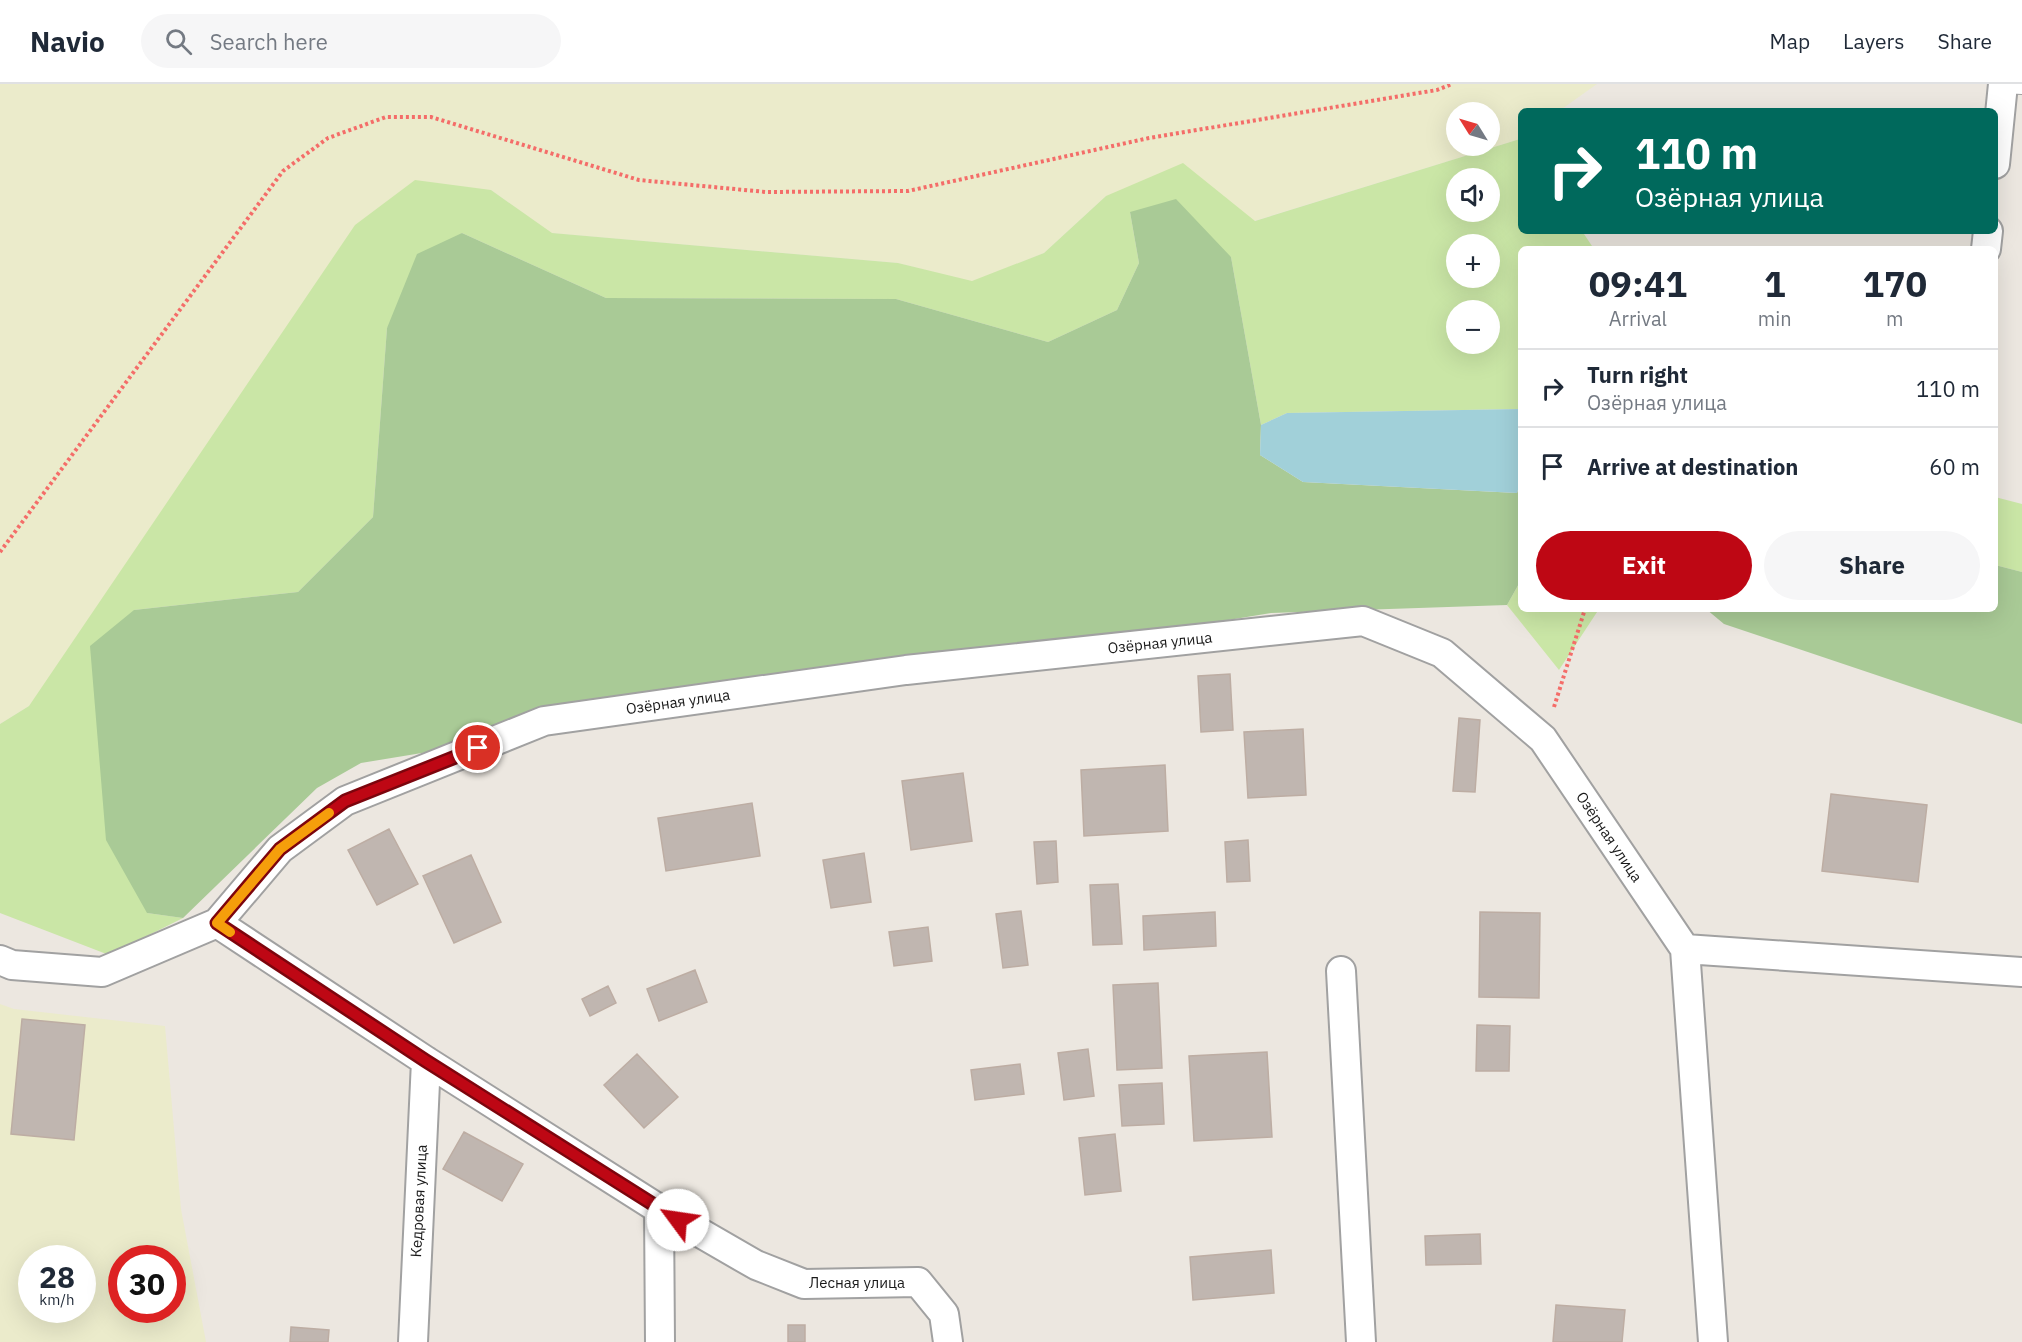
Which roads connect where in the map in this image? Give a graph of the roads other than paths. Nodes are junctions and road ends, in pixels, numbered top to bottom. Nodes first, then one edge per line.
1 (2010, 86) edge
2 (1998, 148) edge
3 (217, 923) junction
4 (1685, 950) junction
5 (0, 960) edge
6 (1341, 971) dead end
7 (2022, 972) edge
8 (426, 1061) junction
9 (659, 1209) junction
10 (413, 1342) edge
11 (660, 1342) edge
12 (948, 1342) edge
13 (1360, 1342) edge
14 (1713, 1342) edge

1 - 2 street
3 - 4 street, Озёрная улица
3 - 5 street
3 - 8 street, Лесная улица
4 - 7 street
4 - 14 street
6 - 13 street
8 - 9 street, Лесная улица
8 - 10 street, Кедровая улица
9 - 11 street
9 - 12 street, Лесная улица

